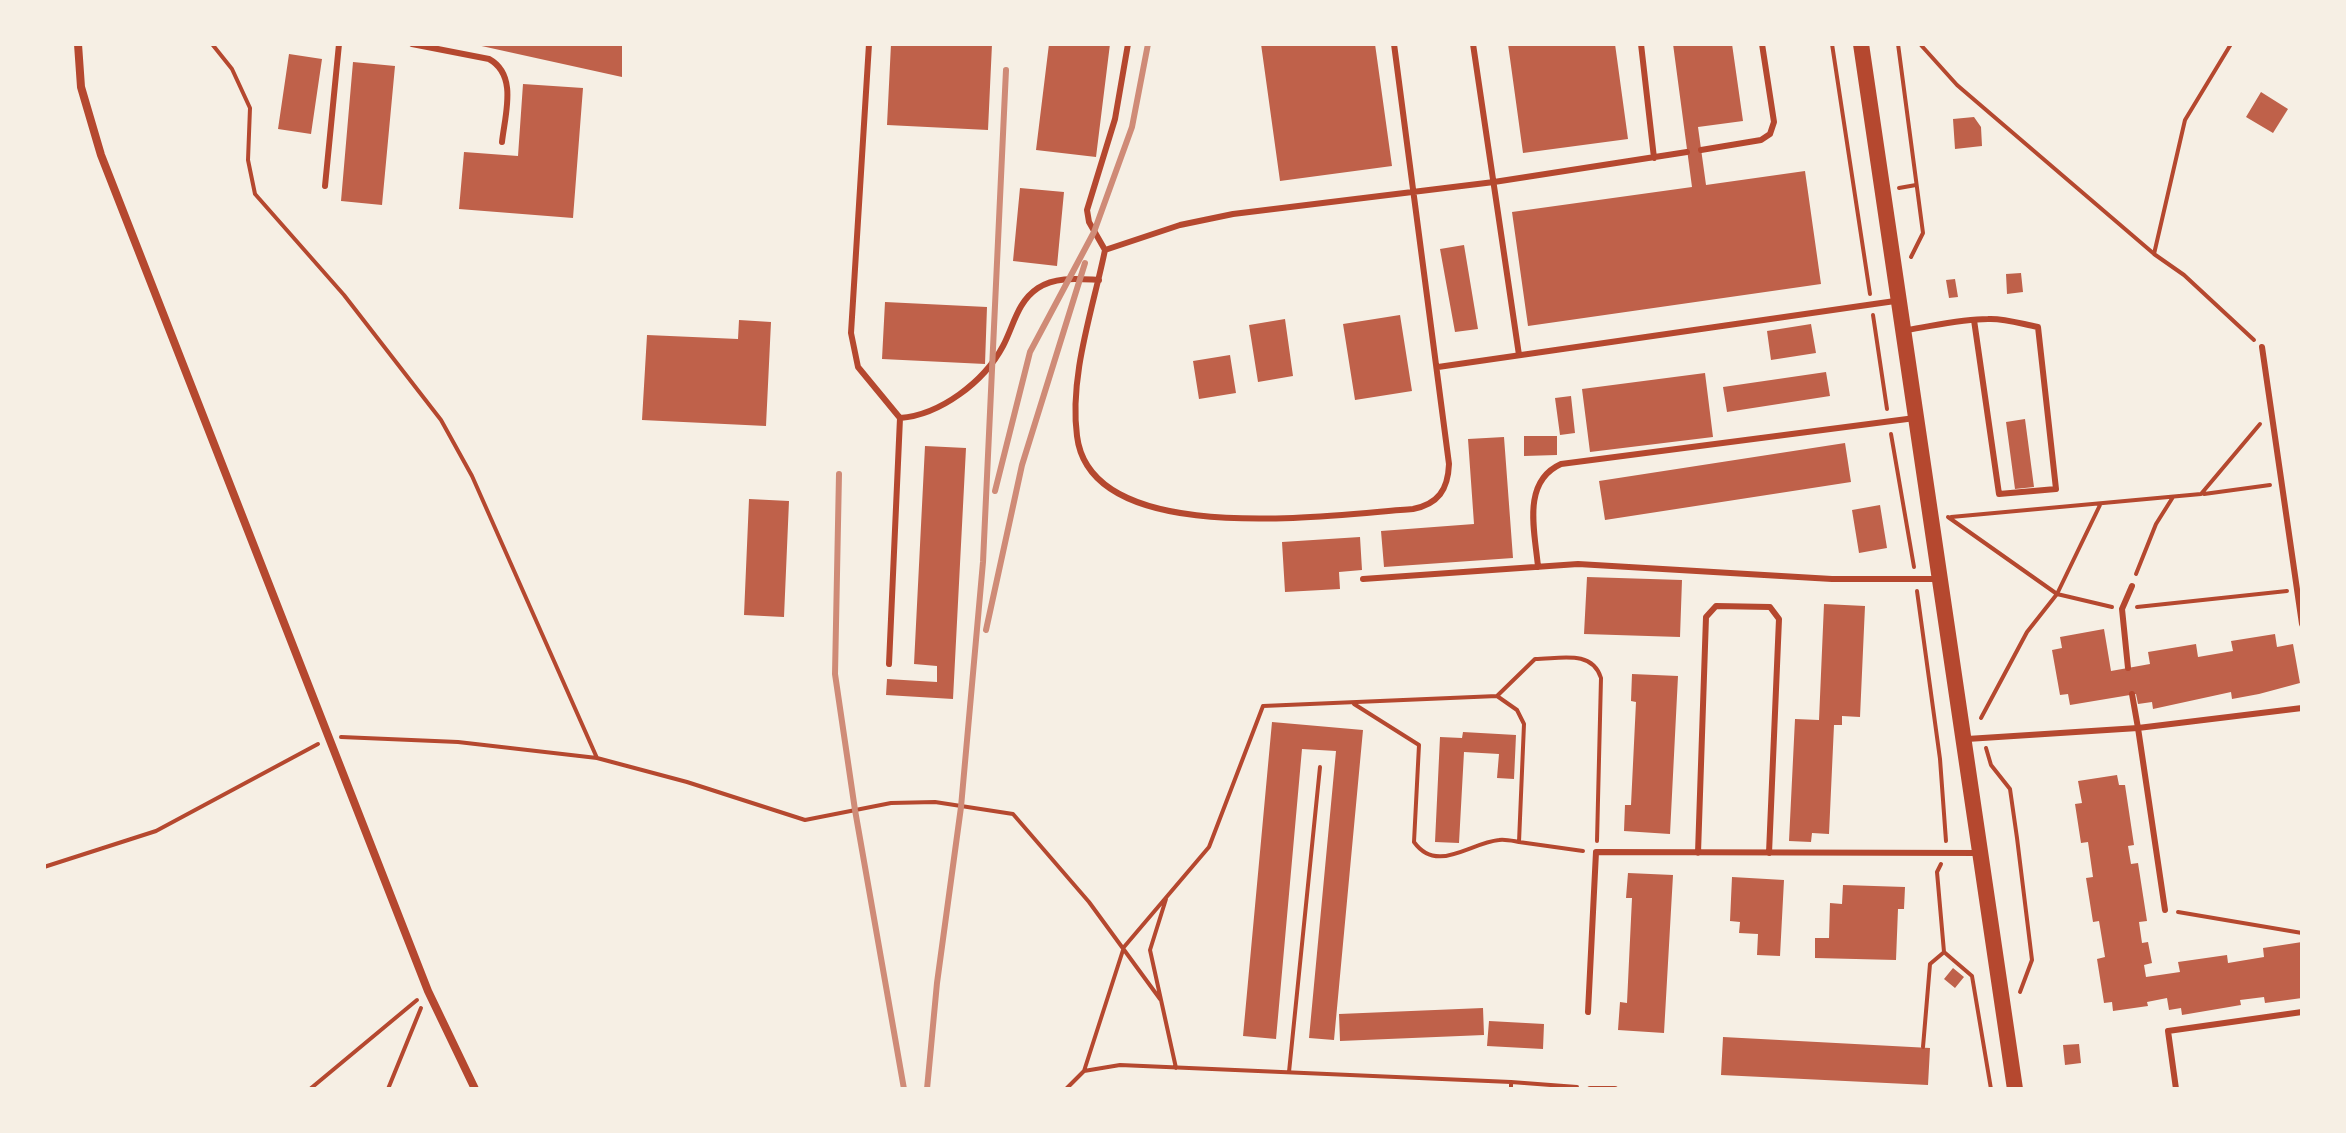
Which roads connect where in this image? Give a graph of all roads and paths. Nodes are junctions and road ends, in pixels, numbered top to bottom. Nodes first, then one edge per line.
1 (78, 44) edge
2 (212, 44) edge
3 (339, 44) edge
4 (412, 44) edge
5 (869, 44) edge
6 (1128, 44) edge
7 (1394, 44) edge
8 (1473, 44) edge
9 (1641, 44) edge
10 (1762, 44) edge
11 (1861, 44) edge
12 (1898, 44) edge
13 (1920, 44) edge
14 (2231, 44) edge
15 (502, 142) dead end
16 (1701, 150) dead end
17 (1687, 152) dead end
18 (1654, 158) junction
19 (1494, 182) junction
20 (325, 186) dead end
21 (1413, 191) junction
22 (1105, 250) junction
23 (2154, 254) junction
24 (1913, 269) dead end
25 (1099, 280) junction
26 (1899, 301) junction
27 (1974, 320) junction
28 (1903, 331) junction
29 (2262, 347) joint
30 (1519, 355) junction
31 (1438, 367) junction
32 (2270, 412) junction
33 (900, 418) junction
34 (1915, 418) junction
35 (2281, 483) junction
36 (2201, 494) junction
37 (2173, 497) junction
38 (2100, 505) junction
39 (1538, 567) junction
40 (1363, 579) dead end
41 (1939, 579) junction
42 (2132, 586) joint
43 (2297, 591) junction
44 (2057, 594) junction
45 (2122, 609) junction
46 (2302, 624) edge
47 (889, 664) dead end
48 (2128, 668) dead end
49 (2132, 694) dead end
50 (1497, 696) junction
51 (1352, 703) junction
52 (2302, 708) edge
53 (1981, 718) dead end
54 (2138, 728) junction
55 (331, 737) junction
56 (1984, 737) junction
57 (1963, 739) junction
58 (597, 758) junction
59 (1320, 767) dead end
60 (1519, 842) junction
61 (1596, 852) junction
62 (1698, 853) junction
63 (1769, 853) junction
64 (1980, 853) junction
65 (44, 867) edge
66 (1167, 895) junction
67 (2165, 910) joint
68 (2302, 933) edge
69 (1124, 947) junction
70 (1944, 952) dead end
71 (428, 991) junction
72 (2017, 998) dead end
73 (1160, 999) junction
74 (1588, 1012) dead end
75 (2302, 1012) edge
76 (1923, 1047) dead end
77 (1176, 1068) junction
78 (1084, 1071) junction
79 (1289, 1072) junction
80 (1511, 1082) junction
81 (1590, 1088) edge
82 (310, 1089) edge
83 (388, 1089) edge
84 (475, 1089) edge
85 (1066, 1089) edge
86 (1511, 1089) edge
87 (1615, 1089) edge
88 (2015, 1089) edge
89 (2176, 1089) edge

1 - 55 street
2 - 58 path
3 - 20 lane
4 - 15 lane
5 - 33 lane
6 - 22 lane
7 - 21 lane
8 - 19 lane
9 - 18 lane
10 - 16 lane
11 - 26 main road
12 - 24 path
13 - 23 path
14 - 23 path
17 - 18 lane
18 - 19 lane
19 - 21 lane
19 - 30 lane
21 - 22 lane
21 - 31 lane
22 - 25 lane
23 - 29 path
25 - 31 lane
25 - 33 lane
26 - 28 main road
26 - 30 lane
27 - 27 lane
27 - 28 lane
28 - 34 main road
29 - 32 lane
30 - 31 lane
32 - 35 lane
32 - 36 path
33 - 47 lane
34 - 39 lane
34 - 41 main road
35 - 36 path
35 - 43 lane
36 - 37 path
37 - 38 path
37 - 42 path
38 - 44 path
38 - 44 path
39 - 40 lane
39 - 41 lane
41 - 57 main road
42 - 45 lane
43 - 45 path
43 - 46 lane
44 - 45 path
44 - 53 path
45 - 48 lane
49 - 54 lane
50 - 51 path
50 - 60 path
50 - 61 path
51 - 60 path
51 - 66 path
52 - 54 lane
54 - 56 lane
54 - 67 lane
55 - 58 path
55 - 65 path
55 - 71 street
56 - 57 lane
56 - 72 path
57 - 64 main road
58 - 69 path
59 - 79 path
60 - 61 path
61 - 62 lane
61 - 74 lane
62 - 63 lane
62 - 63 lane
63 - 64 lane
64 - 88 main road
66 - 69 path
66 - 73 path
67 - 68 path
69 - 73 path
69 - 78 path
70 - 76 path
71 - 82 path
71 - 83 path
71 - 84 street
73 - 77 path
75 - 89 lane
77 - 78 path
77 - 79 path
78 - 85 path
79 - 80 path
80 - 81 path
80 - 86 path
81 - 87 lane

